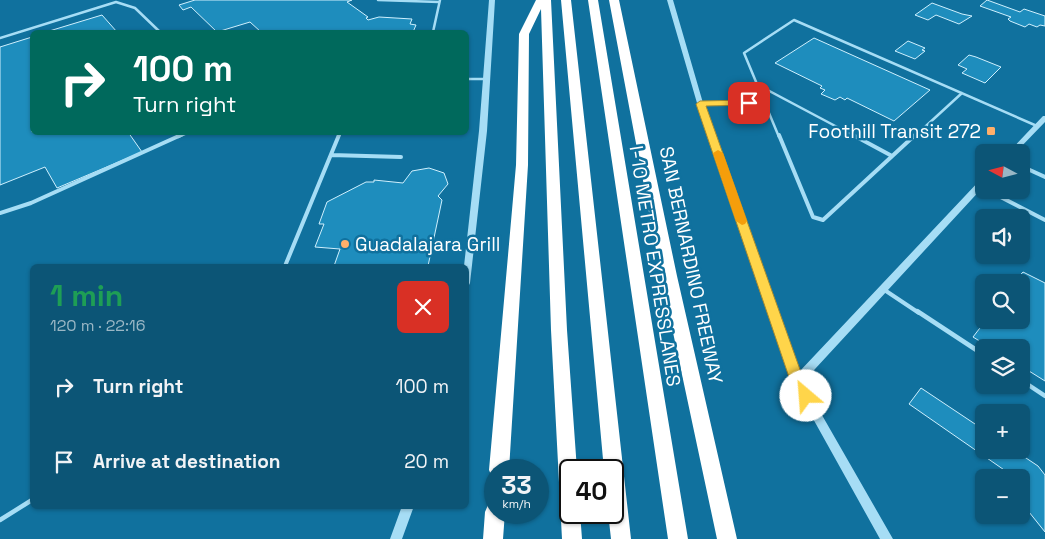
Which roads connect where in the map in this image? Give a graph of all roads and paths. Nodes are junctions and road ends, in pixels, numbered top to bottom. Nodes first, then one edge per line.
1 (378, 0) edge
2 (492, 0) edge
3 (541, 0) edge
4 (546, 0) edge
5 (566, 0) edge
6 (593, 0) edge
7 (614, 0) edge
8 (670, 0) edge
9 (439, 1) edge
10 (158, 30) edge
11 (433, 30) edge
12 (0, 38) edge
13 (469, 79) edge
14 (487, 80) junction
15 (758, 85) junction
16 (962, 93) junction
17 (766, 103) junction
18 (700, 104) junction
19 (1045, 118) edge
20 (1037, 126) junction
21 (483, 131) joint
22 (181, 135) edge
23 (339, 135) edge
24 (1020, 144) edge
25 (331, 155) junction
26 (892, 156) junction
27 (401, 157) dead end
28 (1030, 170) edge
29 (1045, 177) edge
30 (975, 195) edge
31 (1007, 199) edge
32 (0, 213) edge
33 (1045, 220) edge
34 (286, 264) edge
35 (468, 264) edge
36 (882, 288) junction
37 (975, 349) edge
38 (797, 380) junction
39 (1030, 386) edge
40 (1045, 396) edge
41 (704, 437) junction
42 (499, 459) edge
43 (567, 459) edge
44 (30, 501) edge
45 (407, 509) edge
46 (0, 520) edge
47 (494, 524) edge
48 (571, 524) edge
49 (396, 539) edge
50 (493, 539) edge
51 (572, 539) edge
52 (621, 539) edge
53 (678, 539) edge
54 (727, 539) edge
55 (735, 539) edge
56 (887, 539) edge

1 - 9 lane
2 - 14 street
3 - 42 highway
4 - 43 highway
5 - 52 highway
6 - 53 highway, I-10 METRO EXPRESSLANES
7 - 41 highway, SAN BERNARDINO FREEWAY
8 - 18 street
9 - 11 lane
10 - 12 lane
13 - 14 lane
14 - 21 street
15 - 16 lane
15 - 17 lane
15 - 26 lane
16 - 20 lane
16 - 26 lane
17 - 18 lane
17 - 26 lane
18 - 38 street
19 - 20 street
20 - 24 street
21 - 35 street
22 - 32 lane
23 - 25 lane
25 - 27 lane
25 - 34 lane
28 - 29 lane
30 - 36 street
31 - 33 lane
36 - 37 lane
36 - 38 street
38 - 56 street
39 - 40 lane
41 - 54 highway, SAN BERNARDINO FREEWAY
41 - 55 highway
44 - 46 lane
45 - 49 street
47 - 50 highway
48 - 51 highway

